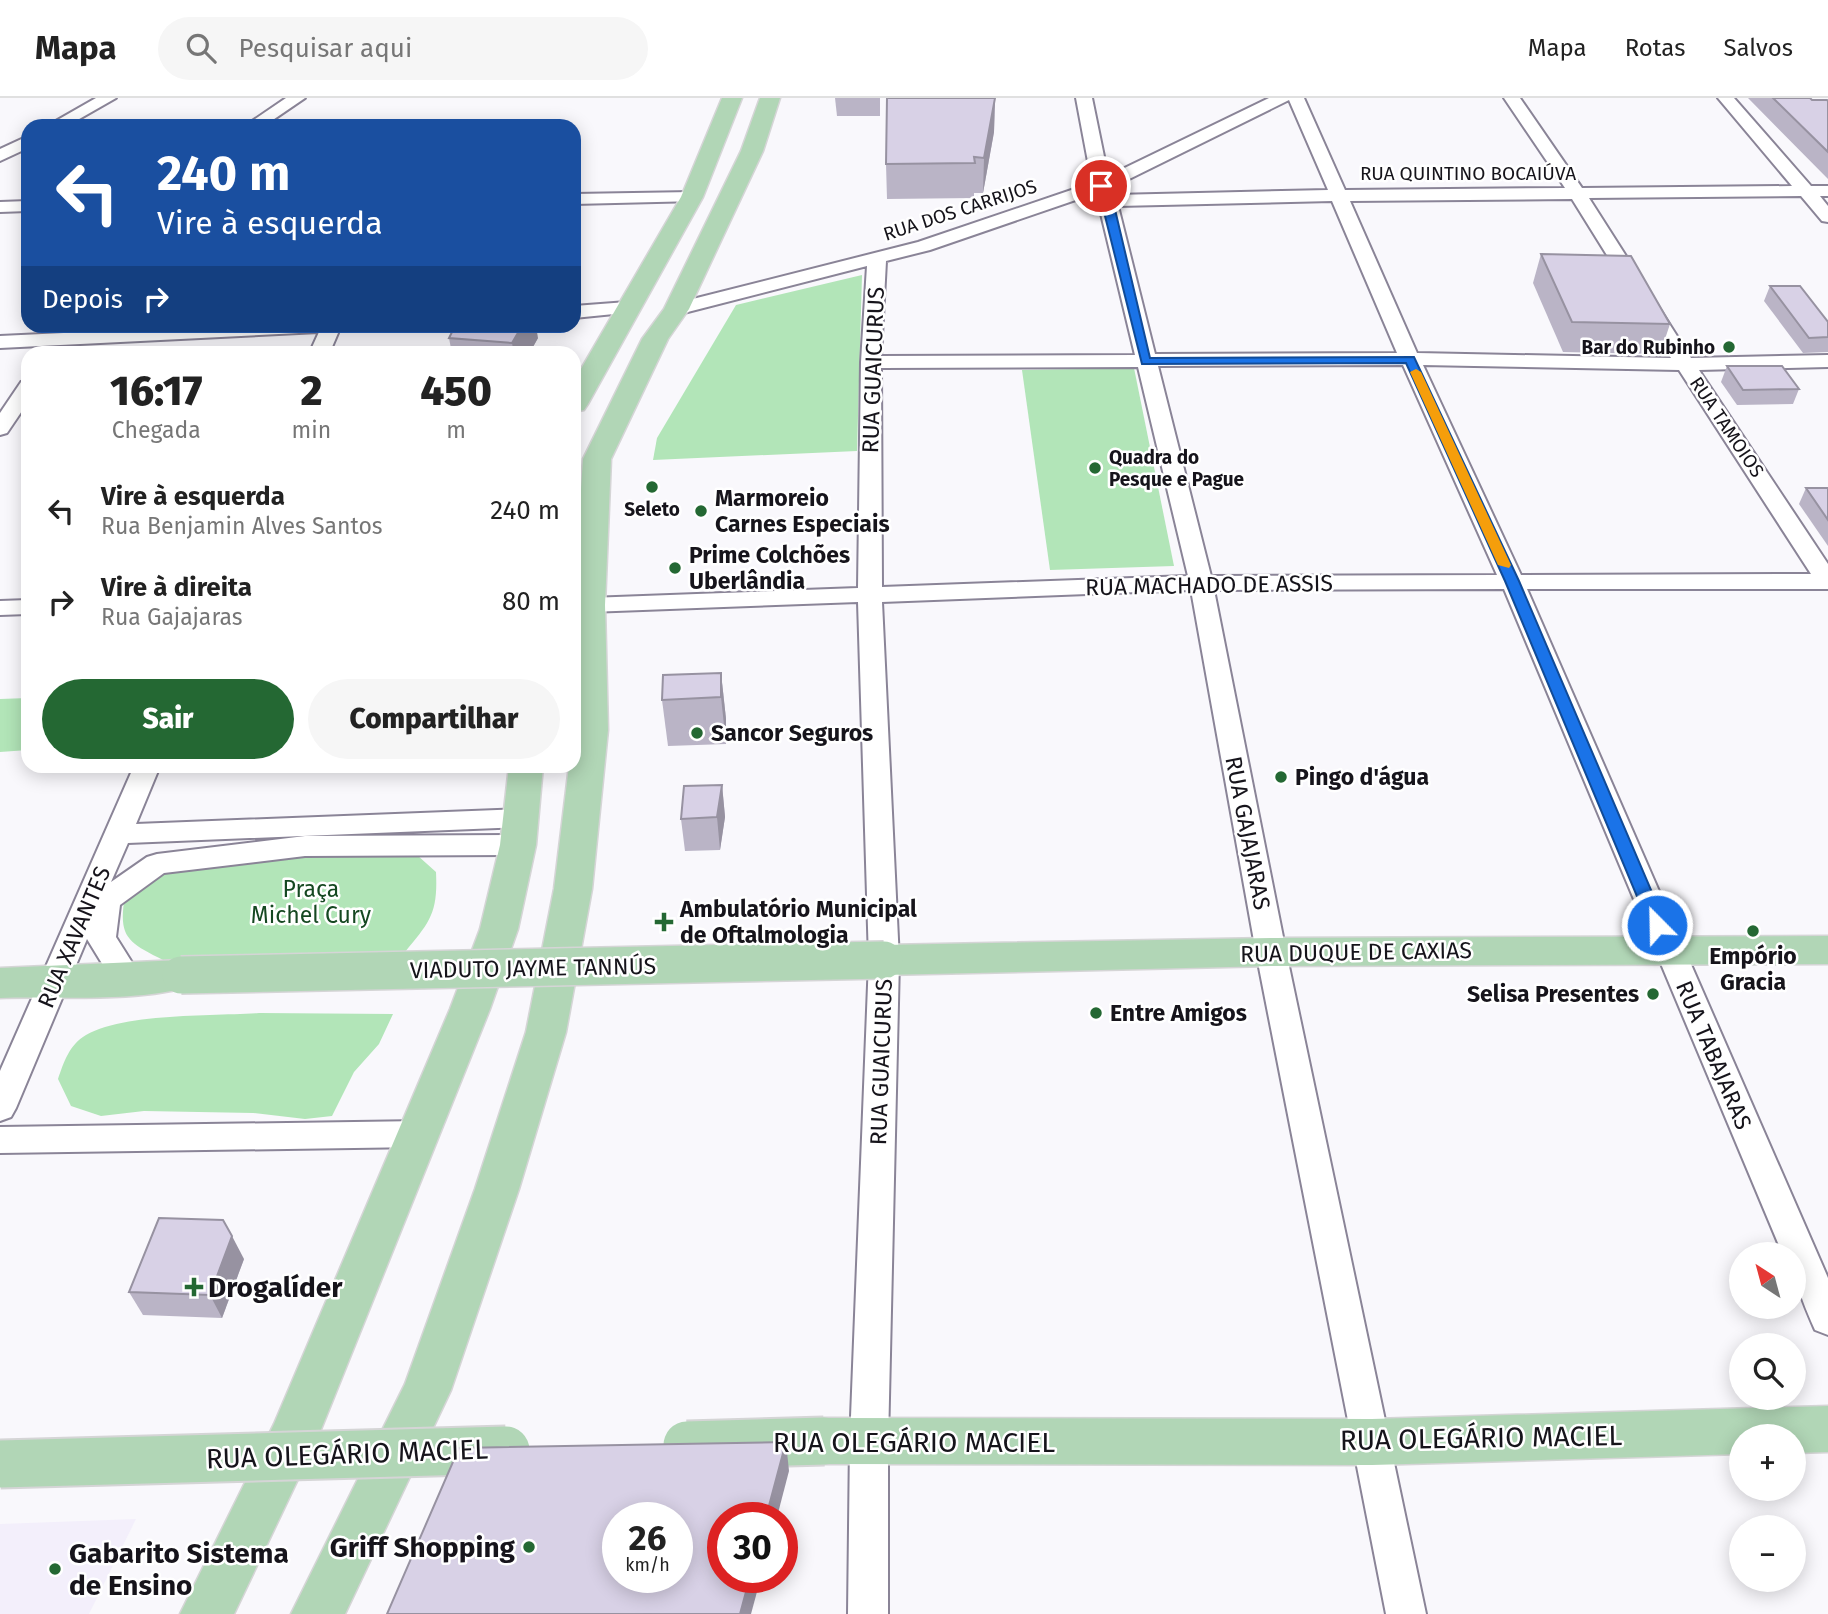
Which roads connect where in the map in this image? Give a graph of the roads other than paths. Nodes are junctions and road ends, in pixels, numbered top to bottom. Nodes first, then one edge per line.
1 (108, 98) edge
2 (297, 98) edge
3 (732, 98) edge
4 (770, 98) edge
5 (1084, 98) edge
6 (1282, 98) edge
7 (1296, 98) edge
8 (1511, 98) edge
9 (1726, 98) edge
10 (68, 119) edge
11 (264, 119) edge
12 (21, 145) edge
13 (0, 156) edge
14 (1804, 191) junction
15 (1828, 191) edge
16 (1574, 193) junction
17 (1105, 194) junction
18 (1340, 195) junction
19 (692, 197) junction
20 (581, 199) edge
21 (0, 206) edge
22 (21, 206) edge
23 (1828, 217) edge
24 (877, 259) junction
25 (627, 308) junction
26 (676, 309) junction
27 (581, 311) edge
28 (180, 333) edge
29 (60, 339) edge
30 (0, 342) edge
31 (1410, 359) junction
32 (1828, 361) edge
33 (871, 362) junction
34 (1146, 362) junction
35 (1685, 365) junction
36 (581, 392) edge
37 (21, 397) edge
38 (0, 429) edge
39 (1512, 581) junction
40 (1828, 582) edge
41 (1201, 583) junction
42 (870, 594) junction
43 (589, 604) junction
44 (21, 607) edge
45 (0, 608) edge
46 (144, 773) edge
47 (525, 773) edge
48 (521, 831) junction
49 (118, 834) junction
50 (1668, 949) junction
51 (1828, 950) edge
52 (1271, 952) junction
53 (884, 960) junction
54 (128, 980) junction
55 (54, 982) junction
56 (0, 983) edge
57 (0, 1108) edge
58 (421, 1135) junction
59 (0, 1140) edge
60 (1828, 1319) edge
61 (1828, 1429) edge
62 (847, 1441) junction
63 (1372, 1442) junction
64 (645, 1446) edge
65 (548, 1448) edge
66 (0, 1464) edge
67 (206, 1614) edge
68 (317, 1614) edge
69 (868, 1614) edge
70 (1406, 1614) edge

1 - 10 street
2 - 11 street
3 - 19 main road
4 - 26 main road
5 - 17 street, RUA GAJAJARAS
6 - 17 street, RUA DOS CARRIJOS
7 - 18 street, RUA TABAJARAS
8 - 16 street, RUA TAMOIOS
9 - 14 street
12 - 13 street
14 - 15 street, RUA QUINTINO BOCAIÚVA
14 - 16 street, RUA QUINTINO BOCAIÚVA
14 - 23 street
16 - 18 street, RUA QUINTINO BOCAIÚVA
16 - 35 street, RUA TAMOIOS
17 - 18 street, RUA QUINTINO BOCAIÚVA
17 - 24 street, RUA DOS CARRIJOS
17 - 34 street, RUA GAJAJARAS
18 - 31 street, RUA TABAJARAS
19 - 20 street
19 - 25 main road
21 - 22 street
24 - 26 street, RUA DOS CARRIJOS
24 - 33 street, RUA GUAICURUS
25 - 27 street
25 - 36 main road
26 - 43 main road
28 - 29 street
29 - 30 street
31 - 34 street
31 - 35 street
31 - 39 street, RUA TABAJARAS
32 - 35 street
33 - 34 street
33 - 42 street, RUA GUAICURUS
34 - 41 street, RUA GAJAJARAS
35 - 40 street, RUA TAMOIOS
37 - 38 street
39 - 40 street, RUA MACHADO DE ASSIS
39 - 41 street, RUA MACHADO DE ASSIS
39 - 50 street, RUA TABAJARAS
41 - 42 street, RUA MACHADO DE ASSIS
41 - 52 street, RUA GAJAJARAS
42 - 43 street, RUA MACHADO DE ASSIS
42 - 53 street, RUA GUAICURUS
43 - 68 main road
44 - 45 street
46 - 49 street, RUA XAVANTES
47 - 48 main road
48 - 49 street
48 - 54 street
48 - 58 main road
49 - 55 street, RUA XAVANTES
50 - 51 main road, RUA DUQUE DE CAXIAS
50 - 52 main road, RUA DUQUE DE CAXIAS
50 - 60 street, RUA TABAJARAS
52 - 53 main road, RUA DUQUE DE CAXIAS
52 - 63 street, RUA GAJAJARAS
53 - 54 main road, VIADUTO JAYME TANNÚS, bridge
53 - 62 street, RUA GUAICURUS
54 - 55 main road, VIADUTO JAYME TANNÚS
55 - 56 main road
55 - 57 street, RUA XAVANTES
58 - 59 street
58 - 67 main road
61 - 63 main road, RUA OLEGÁRIO MACIEL
62 - 63 main road, RUA OLEGÁRIO MACIEL
62 - 64 main road, RUA OLEGÁRIO MACIEL, bridge
62 - 69 street, RUA GUAICURUS
63 - 70 street, RUA GAJAJARAS
65 - 66 main road, RUA OLEGÁRIO MACIEL, bridge

